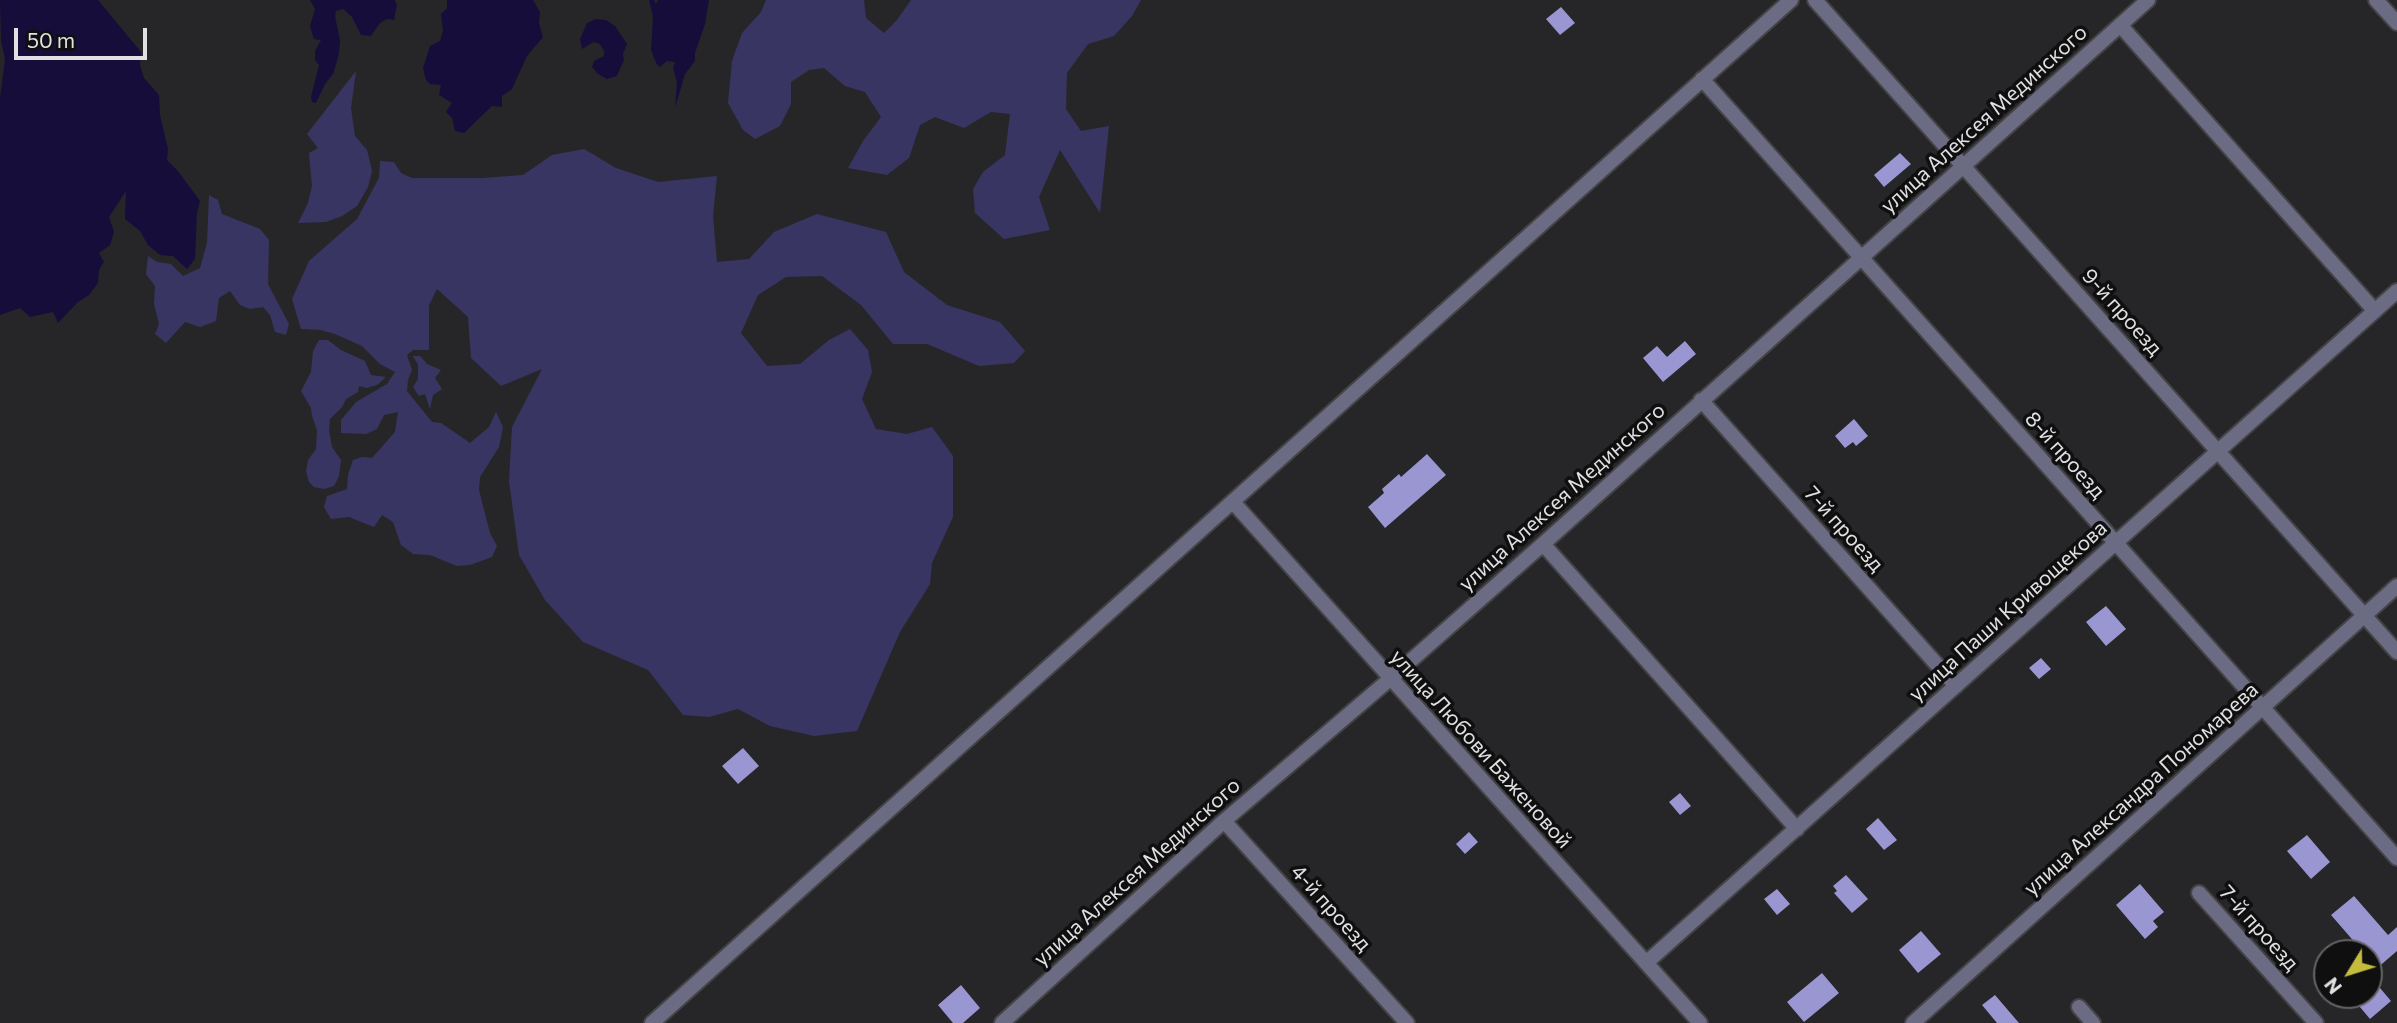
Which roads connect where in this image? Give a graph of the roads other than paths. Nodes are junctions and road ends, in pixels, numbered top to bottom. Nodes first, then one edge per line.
1 (1791, 0) edge
2 (1815, 0) edge
3 (2148, 0) edge
4 (2376, 0) edge
5 (2397, 23) edge
6 (2120, 25) junction
7 (1702, 79) junction
8 (1964, 166) junction
9 (1861, 257) junction
10 (2397, 291) edge
11 (2375, 311) junction
12 (1701, 400) junction
13 (2218, 451) junction
14 (1233, 502) junction
15 (2116, 543) junction
16 (1543, 544) junction
17 (2397, 586) edge
18 (2365, 616) junction
19 (2397, 652) edge
20 (1390, 679) junction
21 (1956, 686) junction
22 (2263, 708) junction
23 (1223, 821) junction
24 (1797, 829) junction
25 (2397, 858) edge
26 (2199, 893) dead end
27 (1646, 963) junction
28 (2078, 1007) dead end
29 (652, 1023) edge
30 (1002, 1023) edge
31 (1407, 1023) edge
32 (1700, 1023) edge
33 (1913, 1023) edge
34 (2093, 1023) edge
35 (2316, 1023) edge

1 - 7 street
2 - 8 street, 9-й проезд
3 - 6 street, улица Алексея Мединского
4 - 5 street
6 - 8 street, улица Алексея Мединского
6 - 11 street
7 - 9 street, 8-й проезд
7 - 14 street
8 - 9 street, улица Алексея Мединского
8 - 13 street, 9-й проезд
9 - 12 street, улица Алексея Мединского
9 - 15 street, 8-й проезд
10 - 11 street, улица Паши Кривощекова
11 - 13 street, улица Паши Кривощекова
12 - 16 street, улица Алексея Мединского
12 - 21 street, 7-й проезд
13 - 15 street, улица Паши Кривощекова
13 - 18 street, 9-й проезд
14 - 20 street, улица Любови Баженовой
14 - 29 street
15 - 21 street, улица Паши Кривощекова
15 - 22 street, 8-й проезд
16 - 20 street, улица Алексея Мединского
16 - 24 street
17 - 18 street, улица Александра Пономарева
18 - 19 street, 9-й проезд
18 - 22 street, улица Александра Пономарева
20 - 23 street, улица Алексея Мединского
20 - 27 street, улица Любови Баженовой
21 - 24 street, улица Паши Кривощекова
22 - 25 street, 8-й проезд
22 - 33 street, улица Александра Пономарева
23 - 30 street, улица Алексея Мединского
23 - 31 street, 4-й проезд
24 - 27 street, улица Паши Кривощекова
26 - 35 street, 7-й проезд
27 - 32 street, улица Любови Баженовой
28 - 34 street

